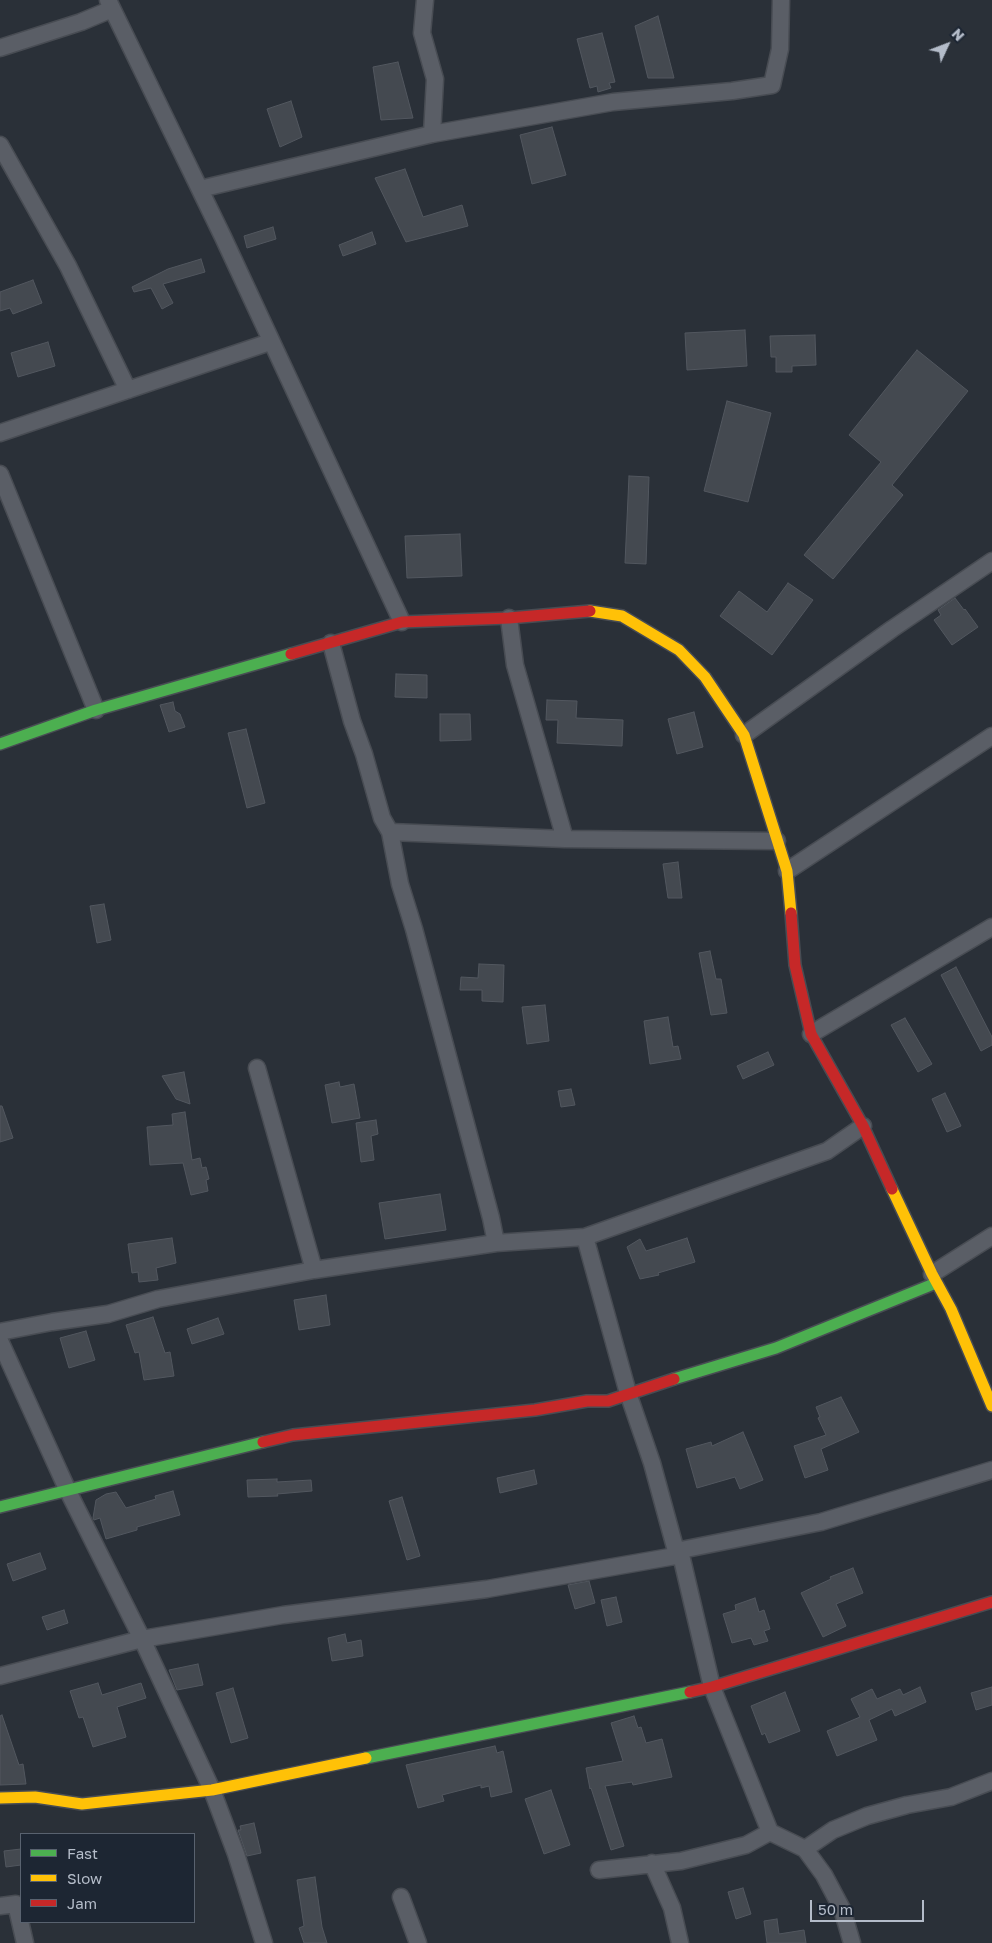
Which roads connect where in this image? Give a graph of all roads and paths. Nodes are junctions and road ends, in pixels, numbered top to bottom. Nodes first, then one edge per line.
1 (425, 0) edge
2 (781, 0) edge
3 (110, 4) edge
4 (0, 48) edge
5 (432, 134) junction
6 (0, 145) edge
7 (200, 189) junction
8 (270, 342) junction
9 (128, 390) junction
10 (0, 433) edge
11 (0, 474) edge
12 (992, 561) edge
13 (509, 618) junction
14 (402, 622) junction
15 (331, 644) junction
16 (96, 710) junction
17 (744, 735) junction
18 (992, 736) edge
19 (0, 744) edge
20 (390, 832) junction
21 (565, 839) junction
22 (777, 841) junction
23 (787, 871) junction
24 (992, 927) edge
25 (811, 1034) junction
26 (257, 1068) dead end
27 (863, 1126) junction
28 (992, 1236) edge
29 (585, 1237) junction
30 (496, 1243) junction
31 (314, 1270) junction
32 (934, 1279) junction
33 (0, 1332) edge
34 (0, 1341) edge
35 (628, 1393) junction
36 (992, 1406) edge
37 (992, 1470) edge
38 (68, 1491) junction
39 (0, 1507) edge
40 (678, 1553) junction
41 (992, 1602) edge
42 (142, 1639) junction
43 (0, 1676) edge
44 (712, 1686) junction
45 (992, 1781) edge
46 (212, 1790) junction
47 (0, 1798) edge
48 (770, 1832) junction
49 (805, 1849) junction
50 (652, 1863) junction
51 (599, 1870) dead end
52 (402, 1897) dead end
53 (0, 1906) edge
54 (20, 1921) edge
55 (20, 1923) edge
56 (25, 1943) edge
57 (264, 1943) edge
58 (418, 1943) edge
59 (680, 1943) edge
60 (852, 1943) edge

1 - 5 street
2 - 5 street
3 - 4 street
3 - 7 street
5 - 7 street
6 - 9 street
7 - 8 street
8 - 9 street
8 - 14 street
9 - 10 street
11 - 16 street
12 - 17 street
13 - 14 street
13 - 17 street
13 - 21 street
14 - 15 street
15 - 16 street
15 - 20 street
16 - 19 street
17 - 22 street
18 - 23 street
20 - 21 street
20 - 30 street
21 - 22 street
22 - 23 street
23 - 25 street
24 - 25 street
25 - 27 street
26 - 31 street
27 - 29 street
27 - 32 street
28 - 32 street
29 - 30 street
29 - 35 street
30 - 31 street
31 - 33 street
32 - 35 street
32 - 36 street
34 - 38 street
35 - 38 street
35 - 40 street
37 - 40 street
38 - 39 street
38 - 42 street
40 - 42 street
40 - 44 street
41 - 44 street
42 - 43 street
42 - 46 street
44 - 46 street
44 - 48 street
45 - 49 street
46 - 47 street
46 - 57 street
48 - 49 street
48 - 50 street
49 - 60 street
50 - 51 street
50 - 59 street
52 - 58 street
53 - 54 street
55 - 56 street

